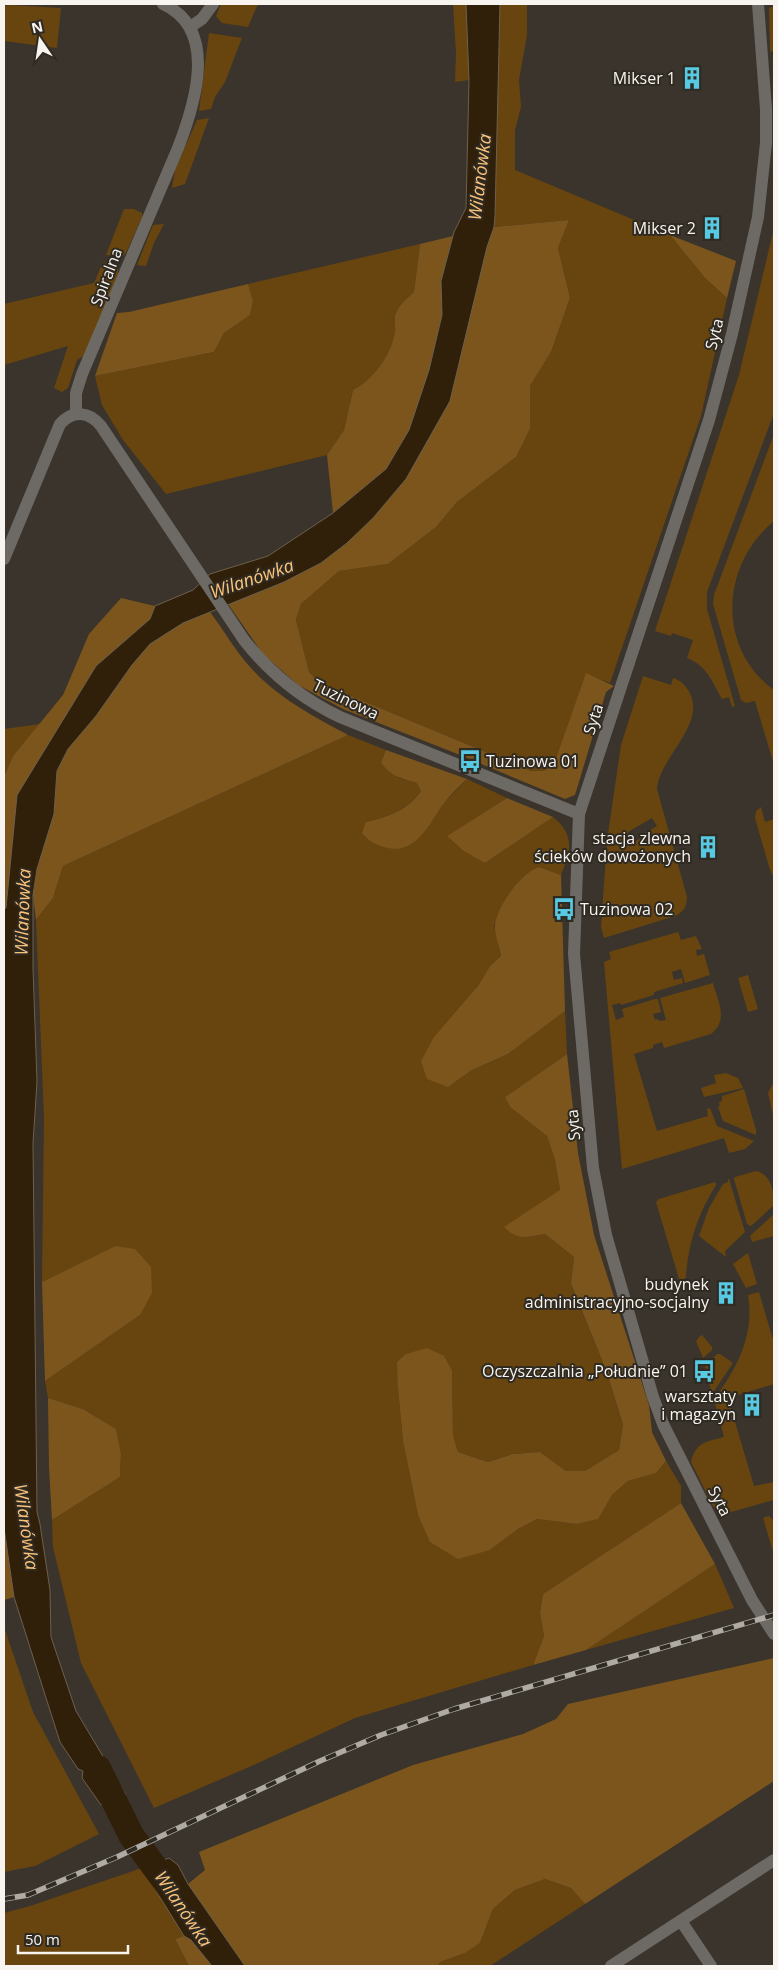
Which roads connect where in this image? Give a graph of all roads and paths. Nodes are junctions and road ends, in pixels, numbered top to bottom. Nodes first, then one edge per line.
1 (163, 4) edge
2 (213, 4) edge
3 (758, 4) edge
4 (190, 27) junction
5 (76, 414) junction
6 (4, 559) edge
7 (579, 814) junction
8 (774, 1634) edge
9 (774, 1860) edge
10 (681, 1921) junction
11 (611, 1966) edge
12 (711, 1966) edge

1 - 4 street
2 - 4 street
3 - 7 street, Syta
4 - 5 street, Spiralna
5 - 6 street
5 - 7 street, Tuzinowa
7 - 8 street, Syta
9 - 10 street
10 - 11 street
10 - 12 street

